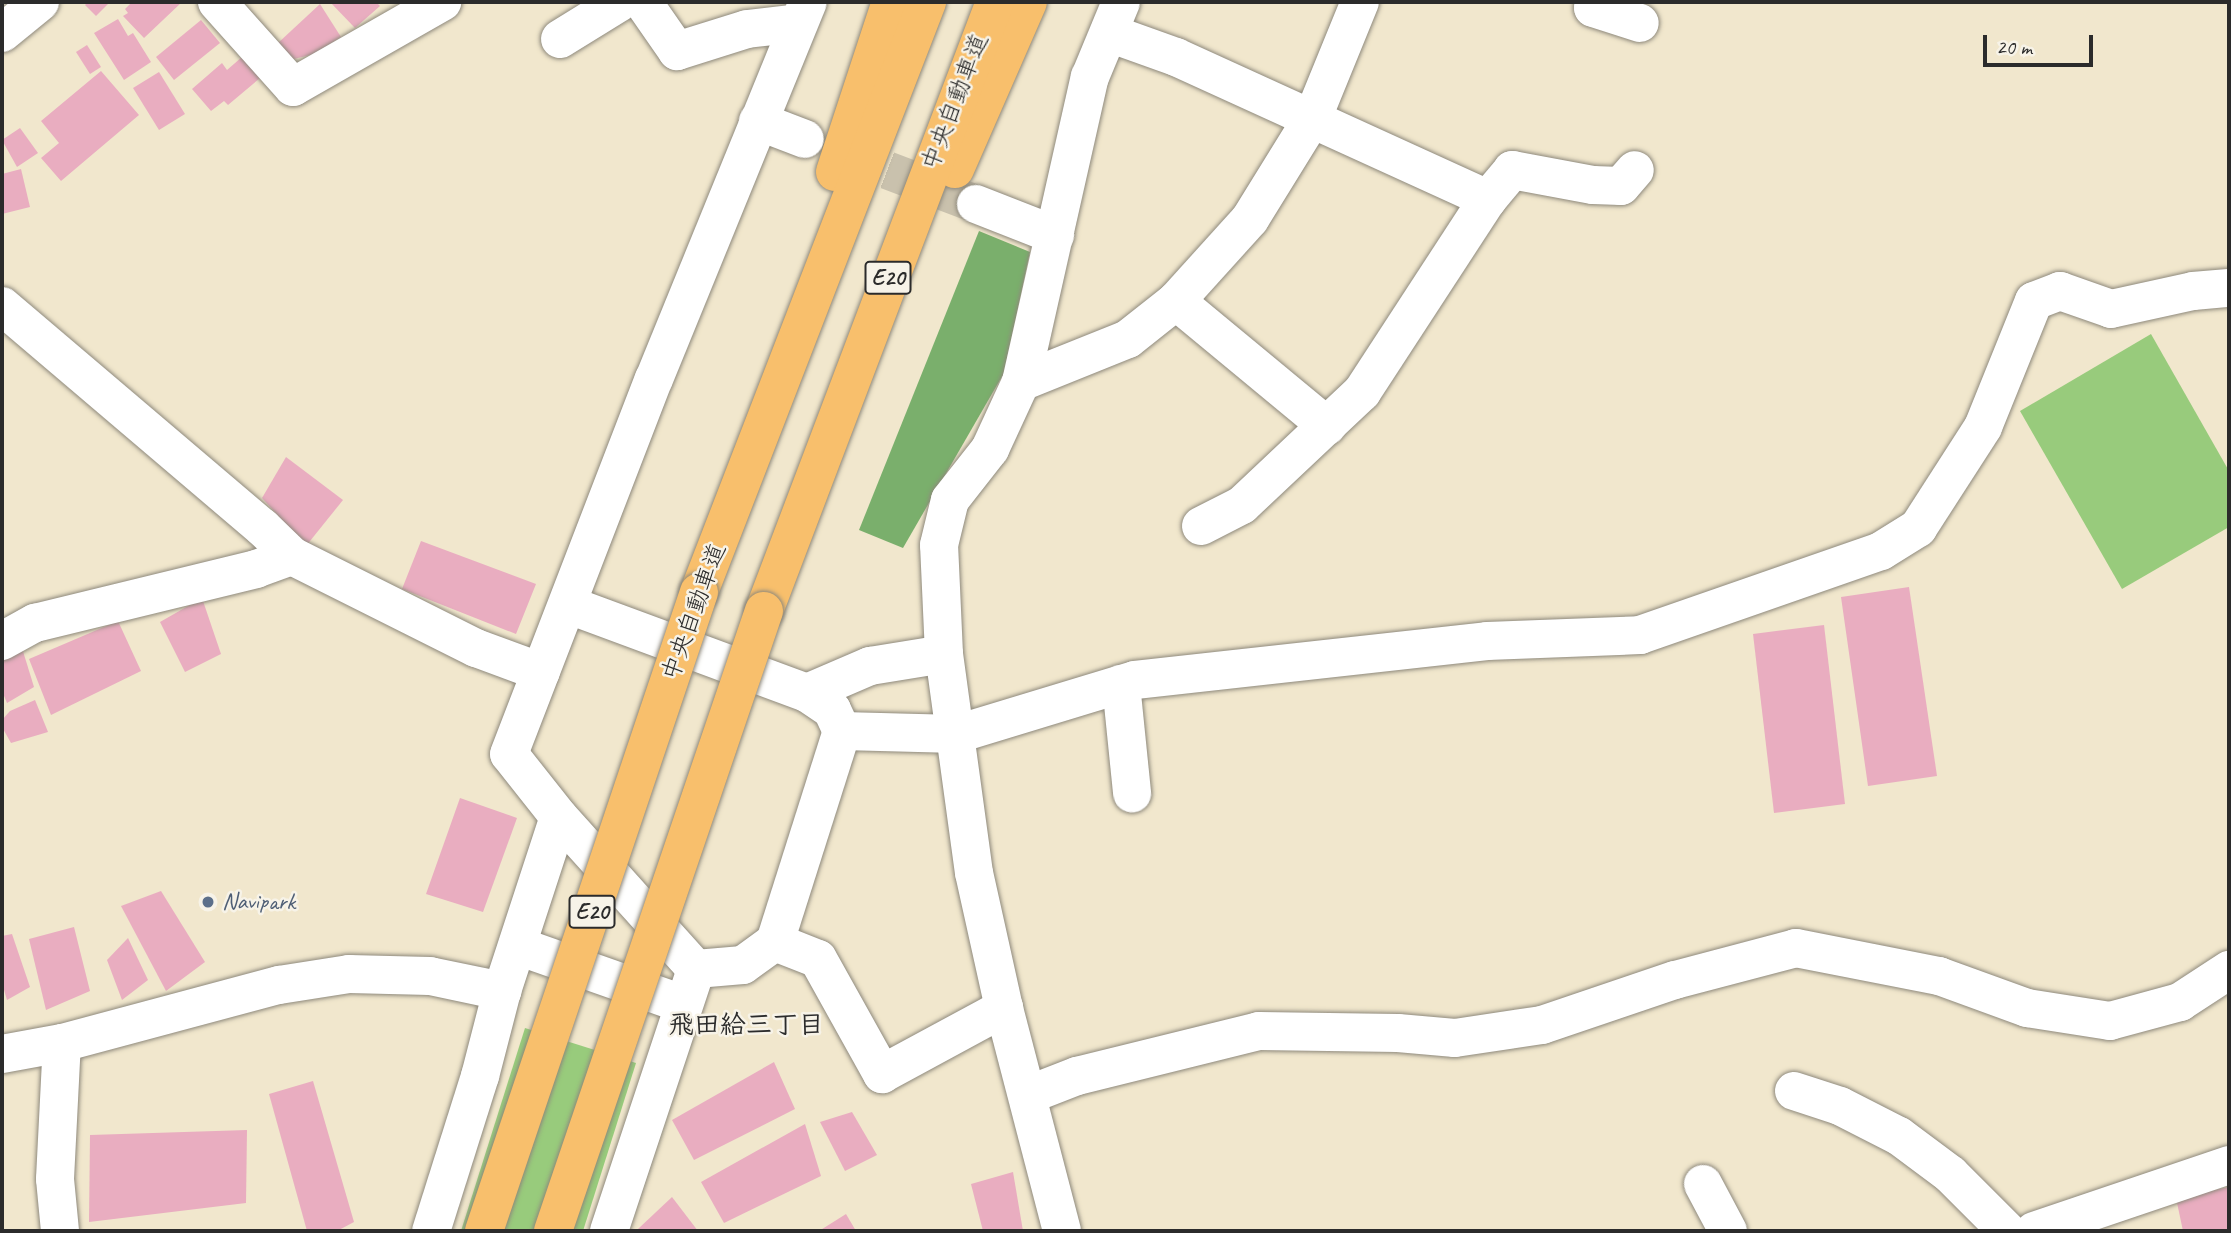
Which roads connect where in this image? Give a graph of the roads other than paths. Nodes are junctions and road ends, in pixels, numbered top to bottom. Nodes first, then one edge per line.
1 (40, 2) edge
2 (217, 2) edge
3 (442, 2) edge
4 (620, 2) edge
5 (643, 2) edge
6 (891, 2) edge
7 (927, 2) edge
8 (995, 2) edge
9 (1028, 2) edge
10 (1360, 2) edge
11 (1595, 2) edge
12 (804, 13) edge
13 (1115, 17) edge
14 (1640, 23) dead end
15 (2, 33) edge
16 (560, 39) dead end
17 (1313, 117) junction
18 (758, 121) junction
19 (805, 139) tunnel mouth
20 (1635, 170) dead end
21 (1488, 199) junction
22 (976, 204) tunnel mouth
23 (1055, 234) junction
24 (2229, 288) edge
25 (1176, 301) junction
26 (2, 306) edge
27 (1021, 382) junction
28 (1327, 426) junction
29 (726, 522) junction
30 (1202, 526) dead end
31 (783, 555) junction
32 (292, 556) junction
33 (569, 605) junction
34 (2, 640) edge
35 (944, 654) junction
36 (541, 671) junction
37 (1121, 684) junction
38 (807, 693) junction
39 (842, 731) junction
40 (957, 734) junction
41 (1132, 793) dead end
42 (559, 817) junction
43 (775, 942) junction
44 (518, 946) junction
45 (2229, 970) edge
46 (690, 987) junction
47 (502, 991) junction
48 (1004, 1008) junction
49 (62, 1043) junction
50 (2, 1054) edge
51 (1794, 1091) dead end
52 (1028, 1095) junction
53 (2229, 1165) edge
54 (1703, 1184) dead end
55 (60, 1231) edge
56 (430, 1231) edge
57 (484, 1231) edge
58 (553, 1231) edge
59 (609, 1231) edge
60 (1062, 1231) edge
61 (1728, 1231) edge
62 (2007, 1231) edge
63 (2034, 1231) edge

1 - 15 street
2 - 3 street
4 - 16 street
5 - 12 street
6 - 29 highway
7 - 29 highway, 中央自動車道 / E20
8 - 31 highway, 中央自動車道 / E20
9 - 31 highway
10 - 17 street
11 - 14 street
12 - 18 street
13 - 17 street
13 - 23 street
17 - 21 street
17 - 25 street
18 - 19 street
18 - 33 street
20 - 21 street
21 - 28 street
22 - 23 street
23 - 27 street
24 - 37 street
25 - 27 street
25 - 28 street
26 - 32 street
27 - 35 street
28 - 30 street
29 - 57 highway, 中央自動車道 / E20, bridge
31 - 58 highway, 中央自動車道 / E20, bridge
32 - 34 street
32 - 36 street
33 - 36 street
33 - 38 street
35 - 38 street
35 - 40 street
36 - 42 street
37 - 40 street
37 - 41 street
38 - 39 street
39 - 40 street
39 - 43 street
40 - 48 street
42 - 44 street
42 - 46 street
43 - 46 street
43 - 48 street
44 - 46 street
44 - 47 street
45 - 52 street
46 - 59 street
47 - 49 street
47 - 56 street
48 - 52 street
49 - 50 street
49 - 55 street
51 - 62 street
52 - 60 street
53 - 63 street
54 - 61 street

